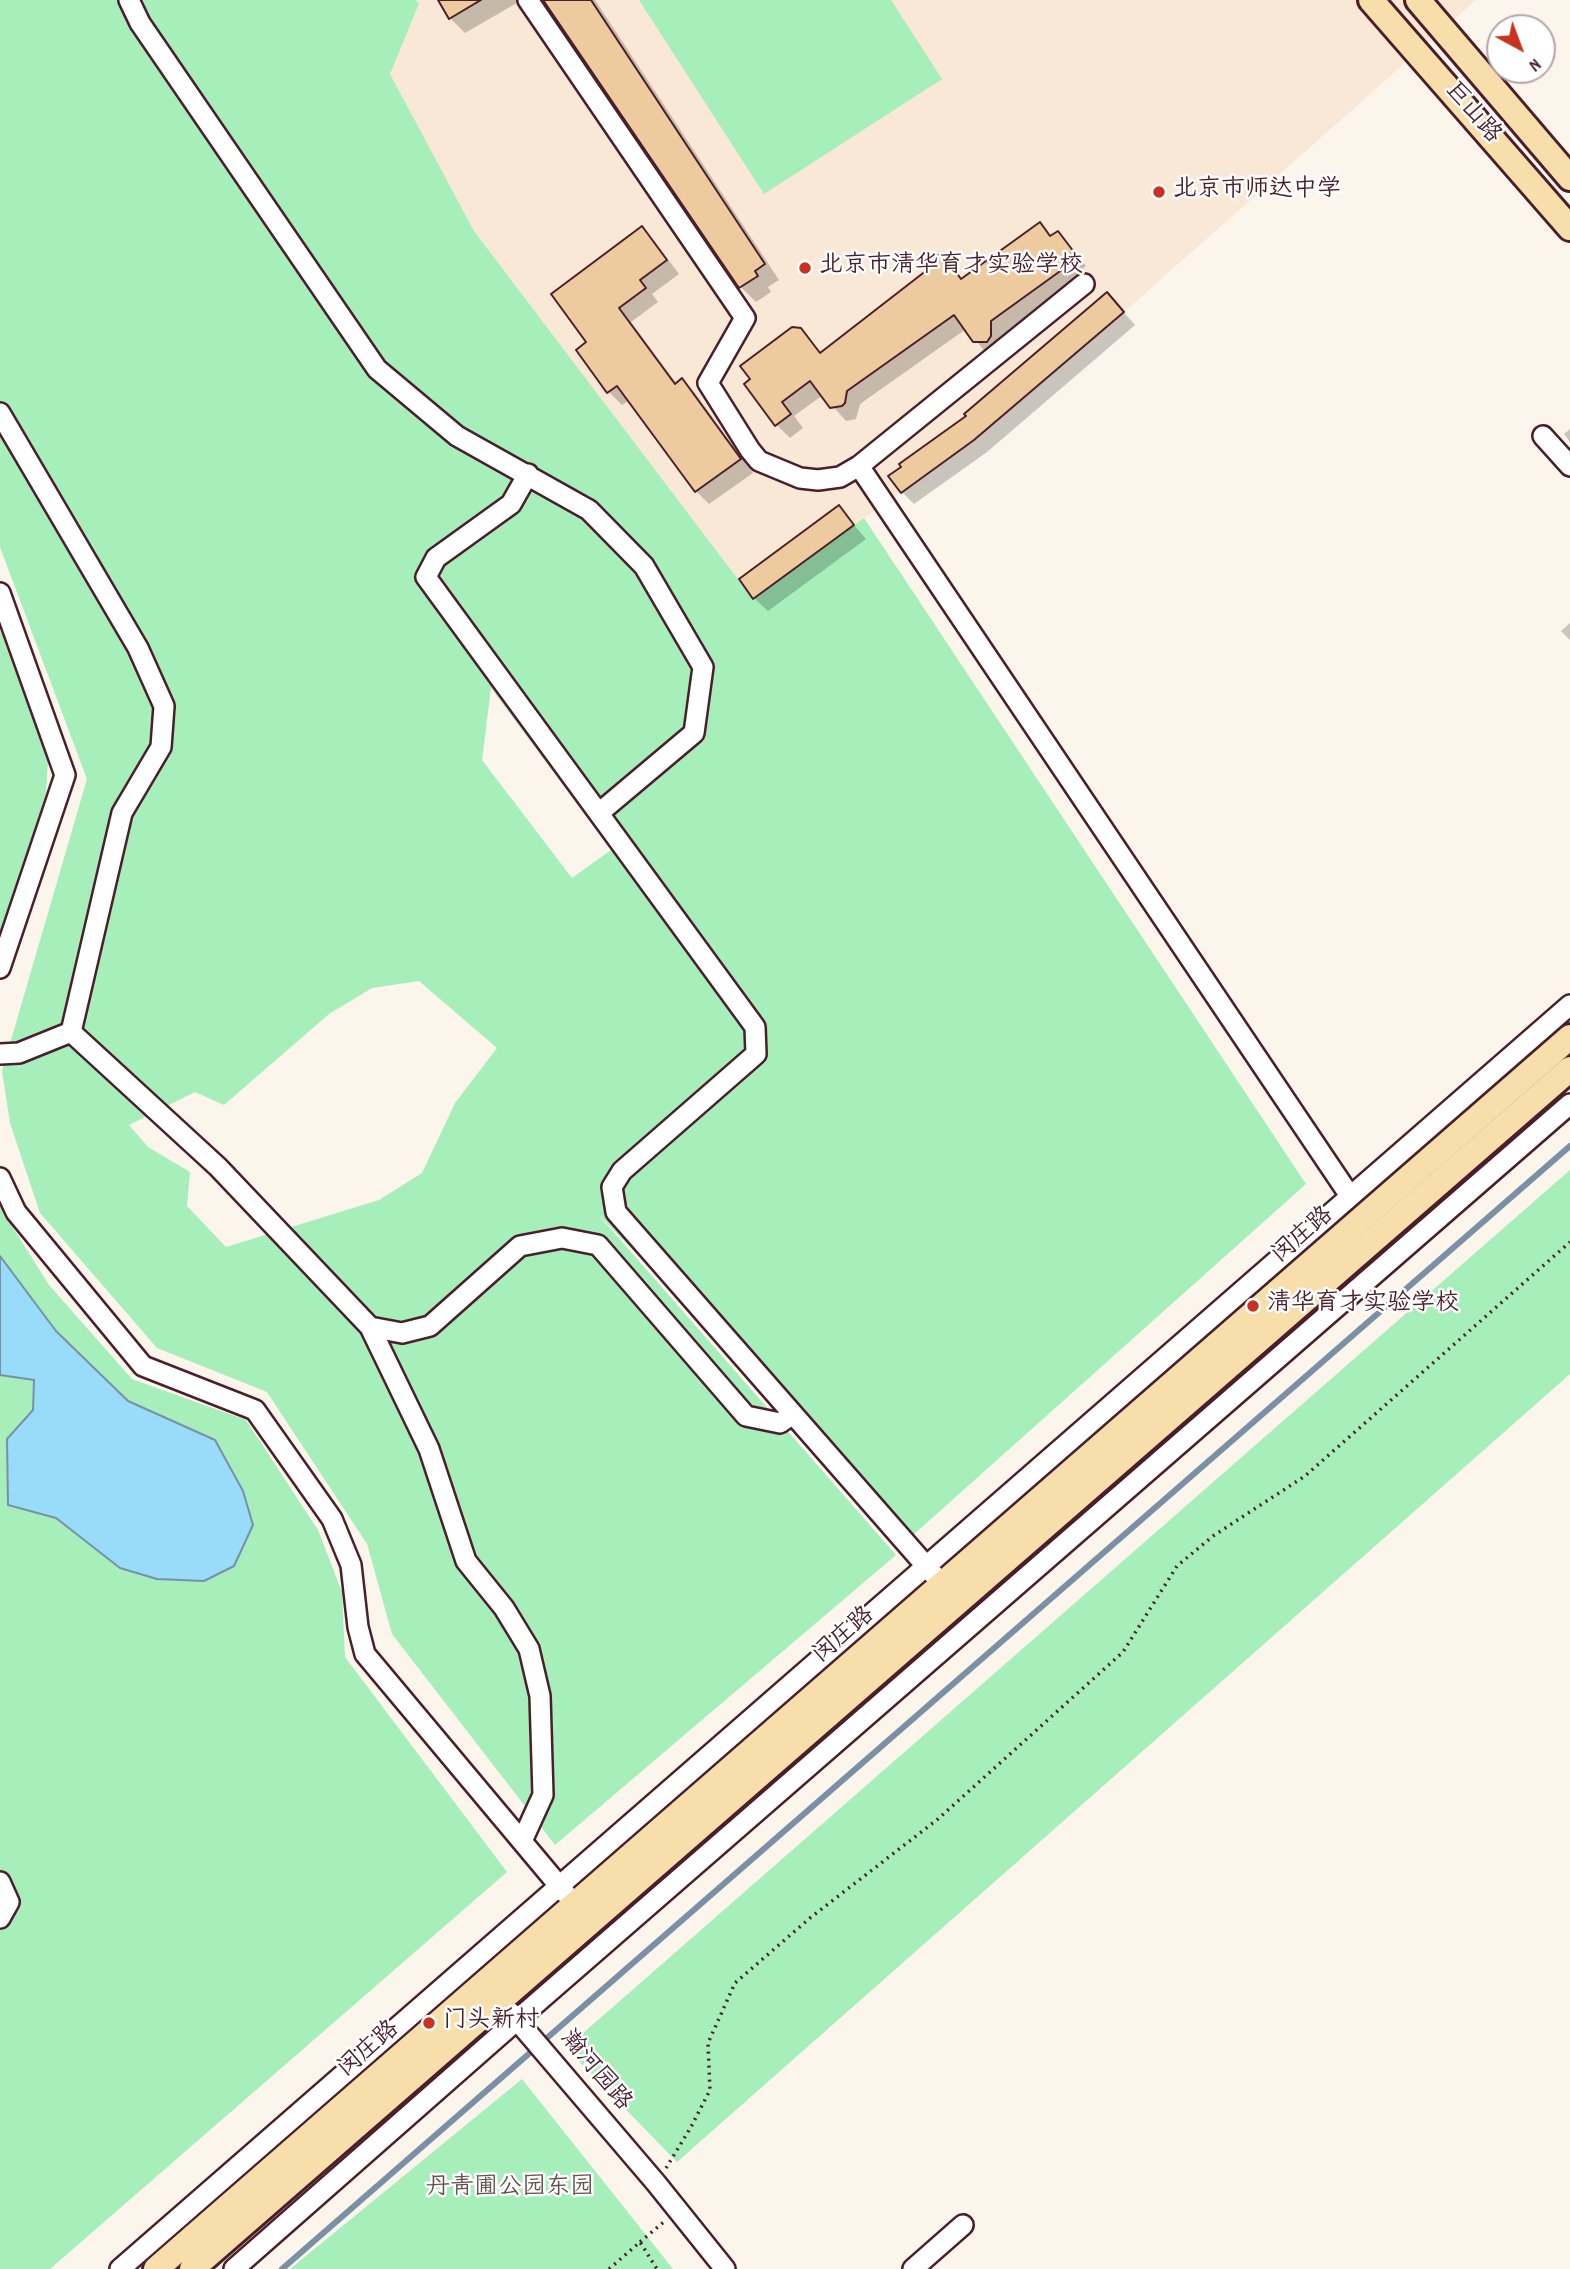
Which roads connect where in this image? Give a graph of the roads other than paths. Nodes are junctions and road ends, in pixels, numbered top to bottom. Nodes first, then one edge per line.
1 (129, 0) edge
2 (528, 0) edge
3 (1371, 0) edge
4 (1419, 0) edge
5 (1570, 178) edge
6 (1570, 228) edge
7 (1084, 284) dead end
8 (0, 413) edge
9 (1543, 436) dead end
10 (859, 466) junction
11 (1570, 466) edge
12 (528, 474) junction
13 (0, 593) edge
14 (599, 813) junction
15 (0, 968) edge
16 (1570, 1005) edge
17 (71, 1032) junction
18 (1570, 1037) edge
19 (0, 1054) edge
20 (1570, 1069) edge
21 (1570, 1104) edge
22 (0, 1178) edge
23 (1350, 1196) junction
24 (370, 1327) junction
25 (793, 1414) junction
26 (934, 1575) junction
27 (522, 1841) junction
28 (0, 1882) edge
29 (567, 1895) junction
30 (0, 1918) edge
31 (509, 2011) junction
32 (963, 2225) dead end
33 (120, 2269) edge
34 (156, 2269) edge
35 (192, 2269) edge
36 (234, 2269) edge
37 (725, 2269) edge
38 (913, 2269) edge

1 - 12 street
2 - 10 street
3 - 6 main road, 巨山路
4 - 5 main road, 巨山路
7 - 10 street
8 - 17 street
9 - 11 street
10 - 23 street
12 - 14 street
12 - 14 street
13 - 15 street
14 - 25 street
16 - 23 street, 闵庄路
17 - 19 street
17 - 24 street
18 - 26 main road, 闵庄路
20 - 31 main road, 闵庄路
21 - 31 street, 闵庄路
22 - 27 street
23 - 26 street, 闵庄路
24 - 25 street
24 - 27 street
25 - 26 street
26 - 29 main road, 闵庄路
27 - 29 street
28 - 30 street
29 - 31 street
29 - 33 street, 闵庄路
29 - 34 main road, 闵庄路
31 - 35 main road, 闵庄路
31 - 36 street, 闵庄路
31 - 37 street, 瀚河园路
32 - 38 street

